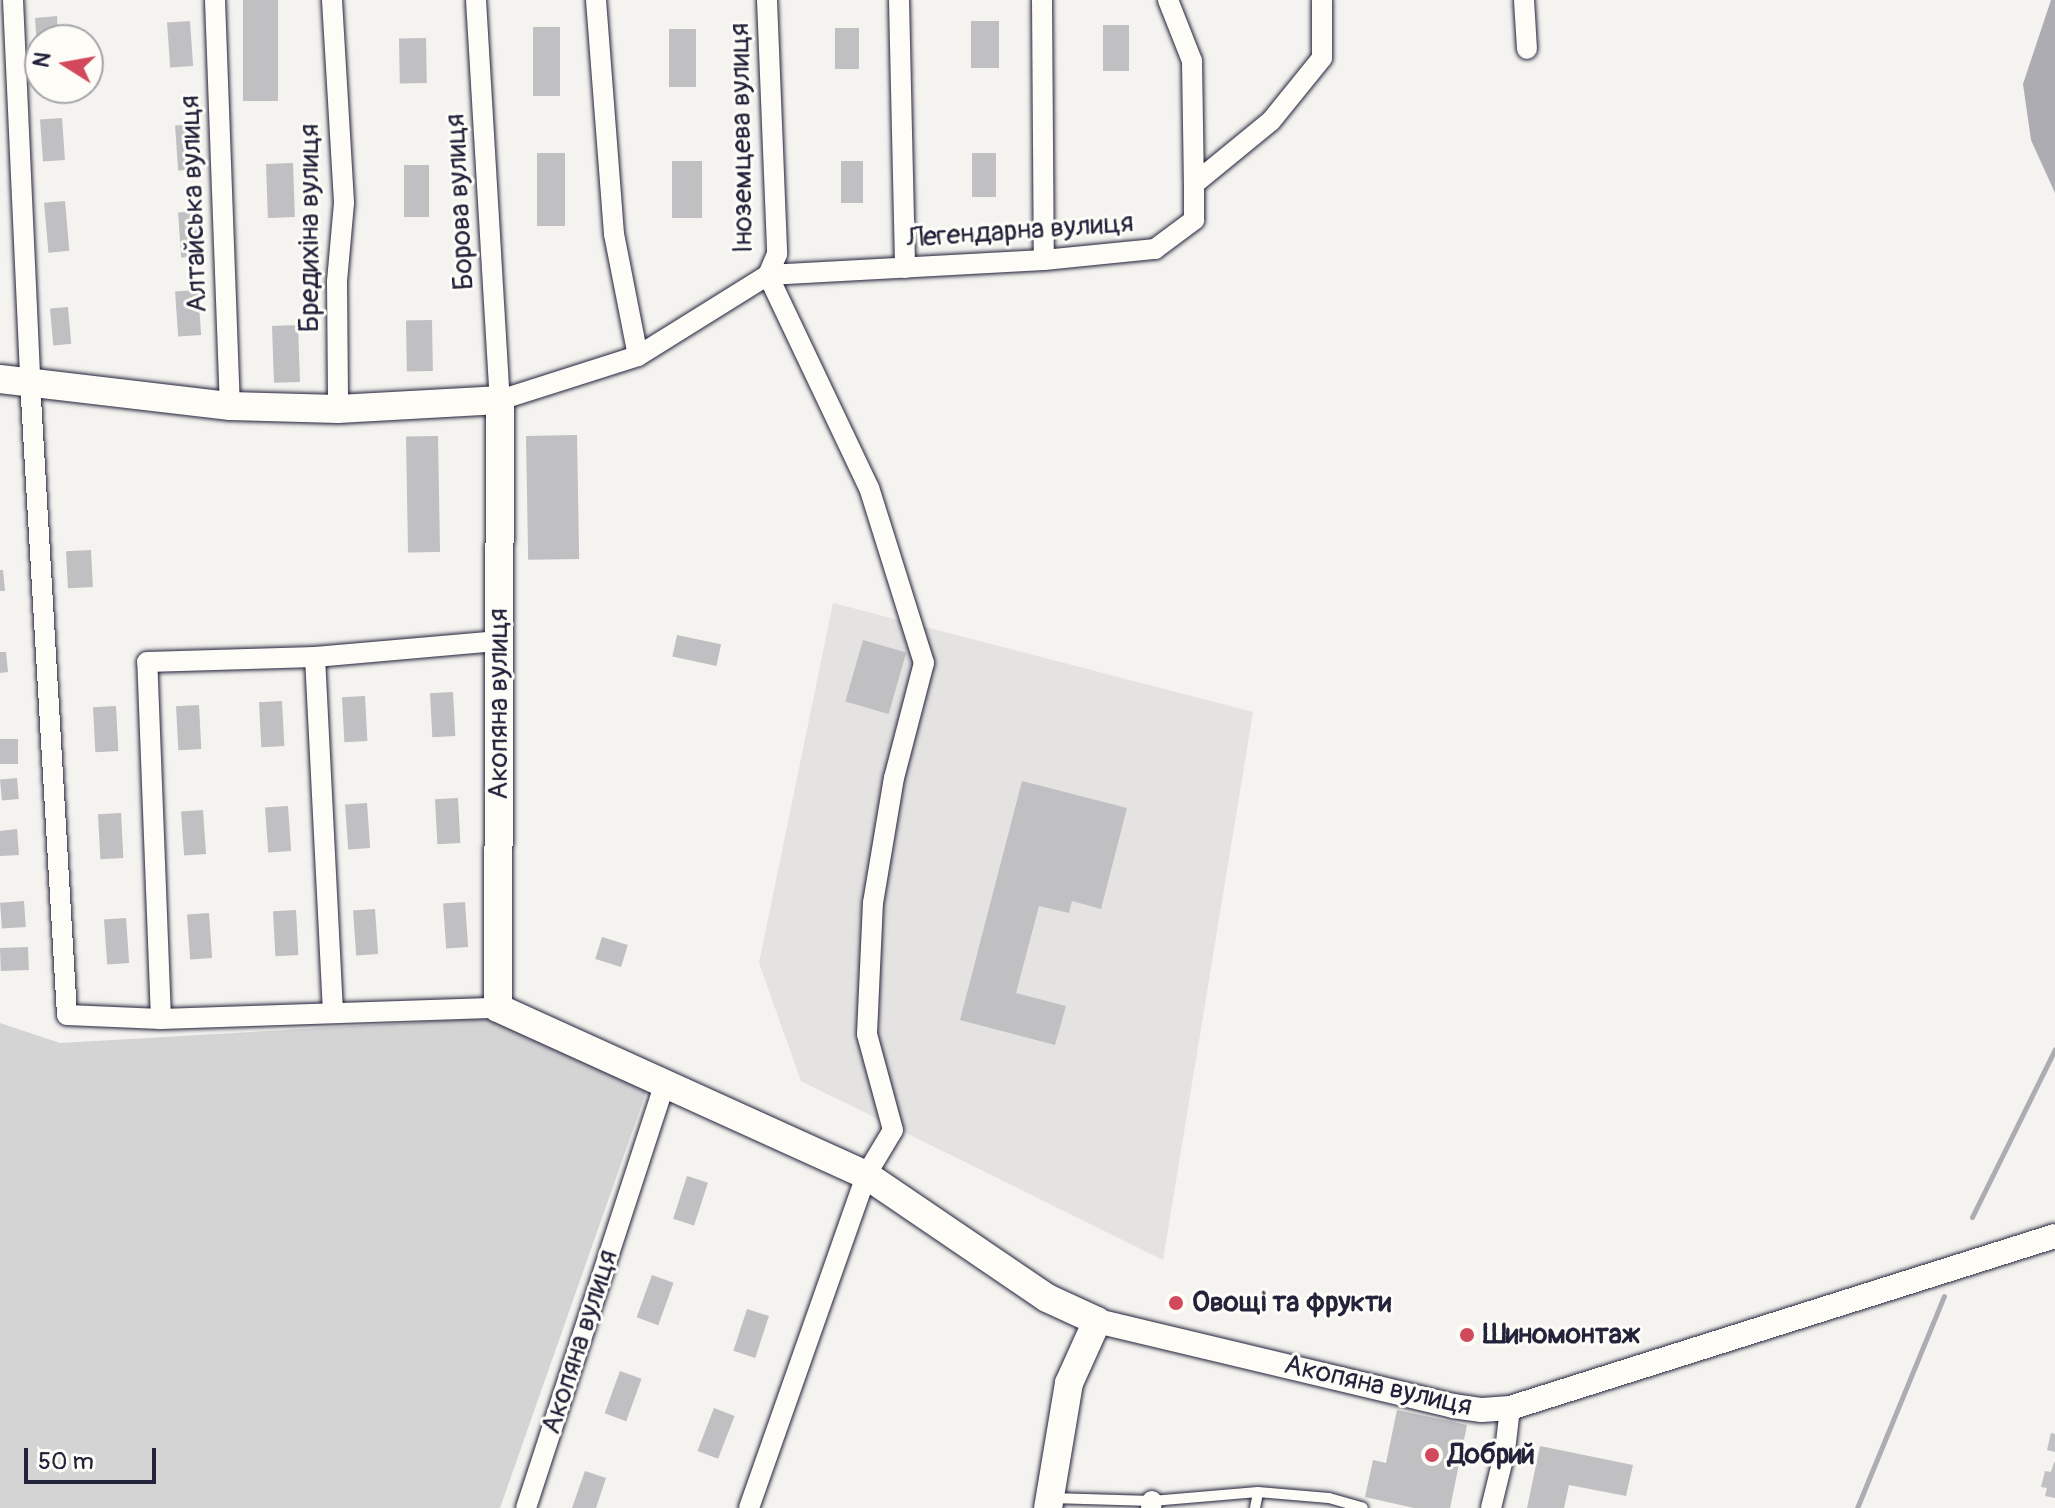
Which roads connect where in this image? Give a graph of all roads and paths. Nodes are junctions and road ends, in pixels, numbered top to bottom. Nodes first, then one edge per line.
1 (13, 0) edge
2 (215, 0) edge
3 (332, 0) edge
4 (476, 0) edge
5 (596, 0) edge
6 (767, 0) edge
7 (899, 0) edge
8 (1042, 0) edge
9 (1168, 0) edge
10 (1322, 0) edge
11 (1524, 0) edge
12 (1527, 49) dead end
13 (1194, 184) junction
14 (1044, 260) junction
15 (905, 268) junction
16 (768, 275) junction
17 (638, 356) junction
18 (0, 379) edge
19 (30, 381) junction
20 (500, 400) junction
21 (230, 406) junction
22 (338, 409) junction
23 (499, 641) junction
24 (315, 657) junction
25 (498, 1008) junction
26 (333, 1013) junction
27 (161, 1019) junction
28 (664, 1086) junction
29 (866, 1175) junction
30 (2055, 1236) edge
31 (1097, 1321) junction
32 (1510, 1408) junction
33 (1258, 1492) junction
34 (1049, 1503) edge
35 (1152, 1505) edge
36 (526, 1508) edge
37 (749, 1508) edge
38 (1255, 1508) edge
39 (1363, 1508) edge
40 (1491, 1508) edge

1 - 19 street
2 - 21 street, Алтайська вулиця
3 - 22 street, Бредихіна вулиця
4 - 20 street, Борова вулиця
5 - 17 street
6 - 16 street, Іноземцева вулиця
7 - 15 street
8 - 14 street
9 - 13 street
10 - 13 street
11 - 12 street
13 - 14 street, Легендарна вулиця
14 - 15 street, Легендарна вулиця
15 - 16 street, Легендарна вулиця
16 - 17 street
16 - 29 street
17 - 20 street
18 - 19 main road
19 - 21 main road
19 - 27 street, Акопяна вулиця
20 - 22 main road
20 - 23 main road, Акопяна вулиця
21 - 22 main road
23 - 24 street
23 - 25 main road, Акопяна вулиця
24 - 26 street
24 - 27 street
25 - 26 street, Акопяна вулиця
25 - 28 main road, Акопяна вулиця
26 - 27 street, Акопяна вулиця
28 - 29 main road, Акопяна вулиця
28 - 36 street, Акопяна вулиця
29 - 31 main road, Акопяна вулиця
29 - 37 street
30 - 32 street, Акопяна вулиця
31 - 32 street, Акопяна вулиця
31 - 34 main road
32 - 40 street
33 - 35 lane
33 - 38 lane
33 - 39 lane
34 - 35 lane

